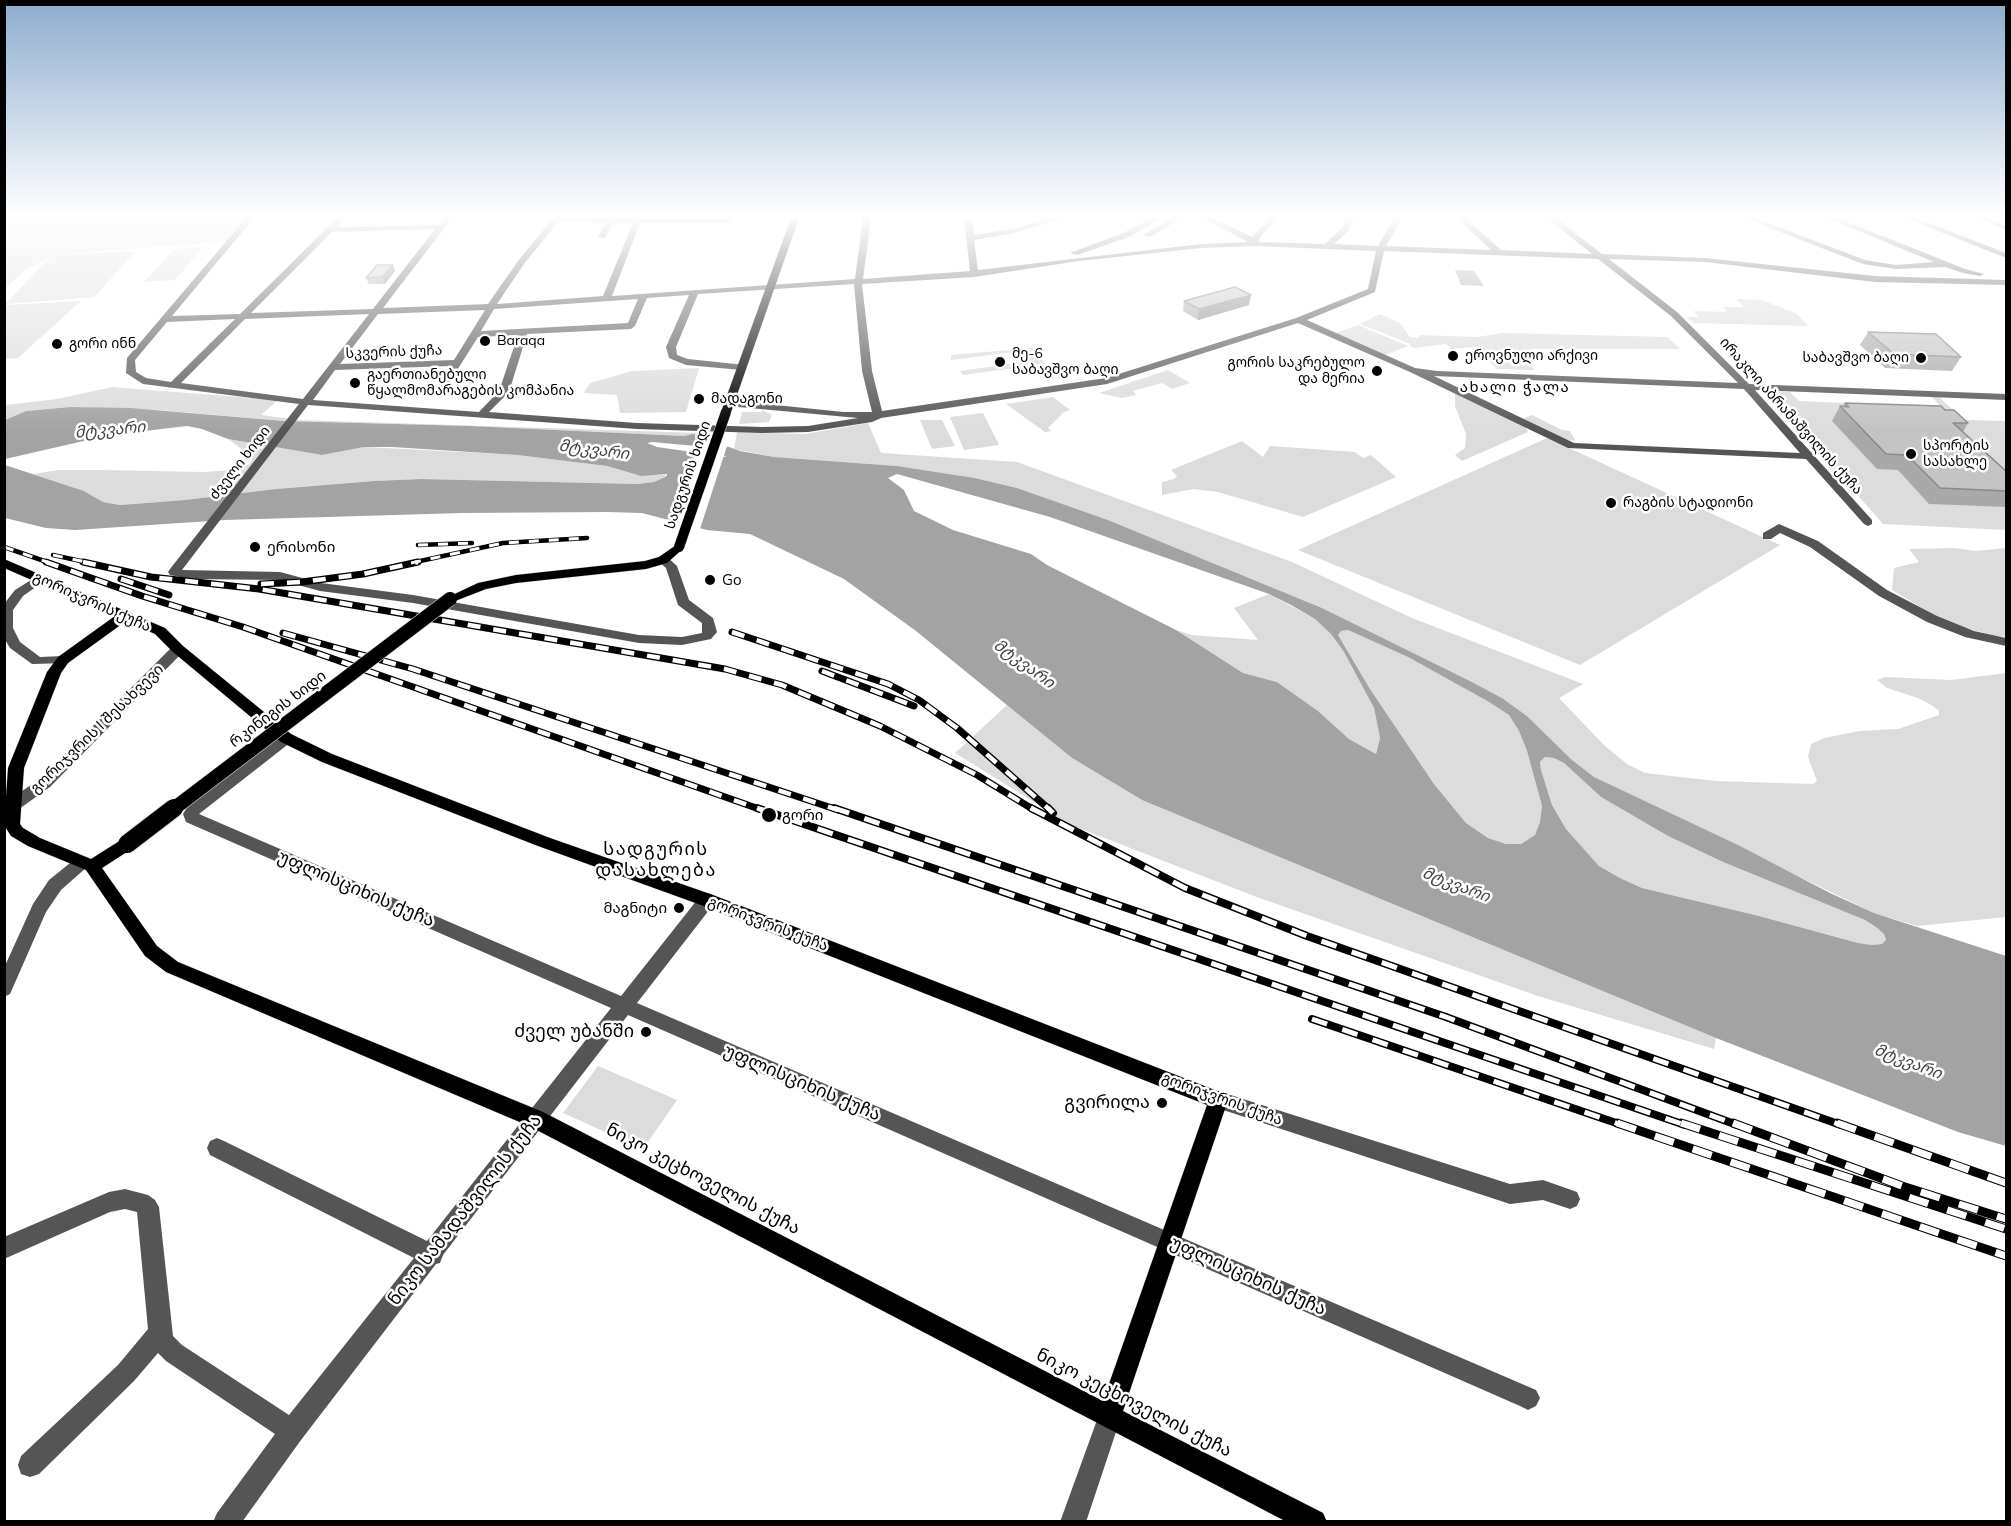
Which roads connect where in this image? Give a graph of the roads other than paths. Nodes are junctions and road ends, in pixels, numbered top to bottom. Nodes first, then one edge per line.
1 (189, 289) edge
2 (269, 289) edge
3 (394, 289) edge
4 (504, 289) edge
5 (610, 289) edge
6 (651, 289) edge
7 (738, 289) edge
8 (771, 289) edge
9 (860, 289) edge
10 (1370, 289) edge
11 (1642, 289) edge
12 (695, 292) junction
13 (648, 296) junction
14 (606, 299) junction
15 (491, 308) junction
16 (376, 312) junction
17 (242, 316) junction
18 (164, 319) junction
19 (1299, 320) junction
20 (523, 332) junction
21 (475, 334) junction
22 (455, 363) junction
23 (334, 367) junction
24 (742, 367) junction
25 (1437, 378) junction
26 (174, 384) junction
27 (1745, 385) junction
28 (441, 389) dead end
29 (2007, 397) edge
30 (304, 402) junction
31 (766, 406) junction
32 (727, 407) junction
33 (815, 412) junction
34 (482, 414) junction
35 (878, 415) junction
36 (788, 419) junction
37 (811, 428) junction
38 (740, 429) junction
39 (1806, 456) junction
40 (1868, 522) dead end
41 (1767, 536) dead end
42 (663, 560) junction
43 (4, 563) edge
44 (39, 579) junction
45 (126, 615) junction
46 (2007, 642) edge
47 (178, 649) junction
48 (63, 660) junction
49 (286, 738) junction
50 (13, 805) junction
51 (8, 826) edge
52 (87, 865) junction
53 (707, 900) junction
54 (4, 989) edge
55 (623, 1005) junction
56 (1218, 1100) junction
57 (536, 1119) junction
58 (217, 1148) dead end
59 (1570, 1199) dead end
60 (1169, 1242) junction
61 (4, 1248) edge
62 (432, 1255) junction
63 (160, 1333) junction
64 (1528, 1398) dead end
65 (1109, 1418) junction
66 (292, 1431) junction
67 (30, 1465) dead end
68 (226, 1521) edge
69 (1073, 1521) edge
70 (1314, 1521) edge

1 - 18 street
2 - 17 street
3 - 16 street, ძველი ხიდი
4 - 15 street
5 - 14 street
6 - 13 street
7 - 12 street
8 - 24 main road, სადგურის ხიდი
9 - 35 street
10 - 19 street
11 - 27 street, ირაკლი აბრამაშვილის ქუჩა
12 - 13 street
12 - 24 street
13 - 14 street
13 - 20 street
14 - 15 street
15 - 16 street
15 - 21 street
16 - 17 street
16 - 23 street, ძველი ხიდი
17 - 18 street
17 - 26 street
18 - 26 street
19 - 25 street
19 - 35 street
20 - 21 street
20 - 34 street
21 - 22 street
22 - 23 street, სკვერის ქუჩა
22 - 28 street
23 - 30 street, ძველი ხიდი
24 - 32 main road, სადგურის ხიდი
25 - 27 street
25 - 39 street
26 - 30 street
27 - 29 street
27 - 39 street, ირაკლი აბრამაშვილის ქუჩა
30 - 34 street
30 - 42 street, ძველი ხიდი
31 - 32 street
31 - 33 street
31 - 36 street
32 - 42 main road, სადგურის ხიდი, bridge
33 - 35 street
33 - 36 street
33 - 37 street
34 - 38 street
35 - 37 street
36 - 37 street
36 - 38 street
37 - 38 street
39 - 40 street, ირაკლი აბრამაშვილის ქუჩა
41 - 46 street
42 - 52 main road, რკინიგის ხიდი, bridge
43 - 44 main road, გორიჯვრის ქუჩა
44 - 45 main road, გორიჯვრის ქუჩა
44 - 48 street
45 - 47 main road, გორიჯვრის ქუჩა
45 - 48 main road
47 - 49 main road, გორიჯვრის ქუჩა
47 - 50 street, გორიჯვრის I შესახვევი
48 - 50 main road
49 - 53 main road, გორიჯვრის ქუჩა
49 - 55 street, უფლისციხის ქუჩა
50 - 51 main road
51 - 52 main road
52 - 54 street
52 - 57 main road, ნიკო კეცხოველის ქუჩა
53 - 55 street, ნიკო სამადაშვილის ქუჩა
53 - 56 main road, გორიჯვრის ქუჩა
55 - 57 street, ნიკო სამადაშვილის ქუჩა
55 - 60 street, უფლისციხის ქუჩა
56 - 59 street, გორიჯვრის ქუჩა
56 - 60 main road
57 - 62 street, ნიკო სამადაშვილის ქუჩა
57 - 65 main road, ნიკო კეცხოველის ქუჩა
58 - 62 street
60 - 64 street, უფლისციხის ქუჩა
60 - 65 main road
61 - 63 street
62 - 66 street, ნიკო სამადაშვილის ქუჩა
63 - 66 street
63 - 67 street
65 - 69 street
65 - 70 main road, ნიკო კეცხოველის ქუჩა
66 - 68 street, ნიკო სამადაშვილის ქუჩა

